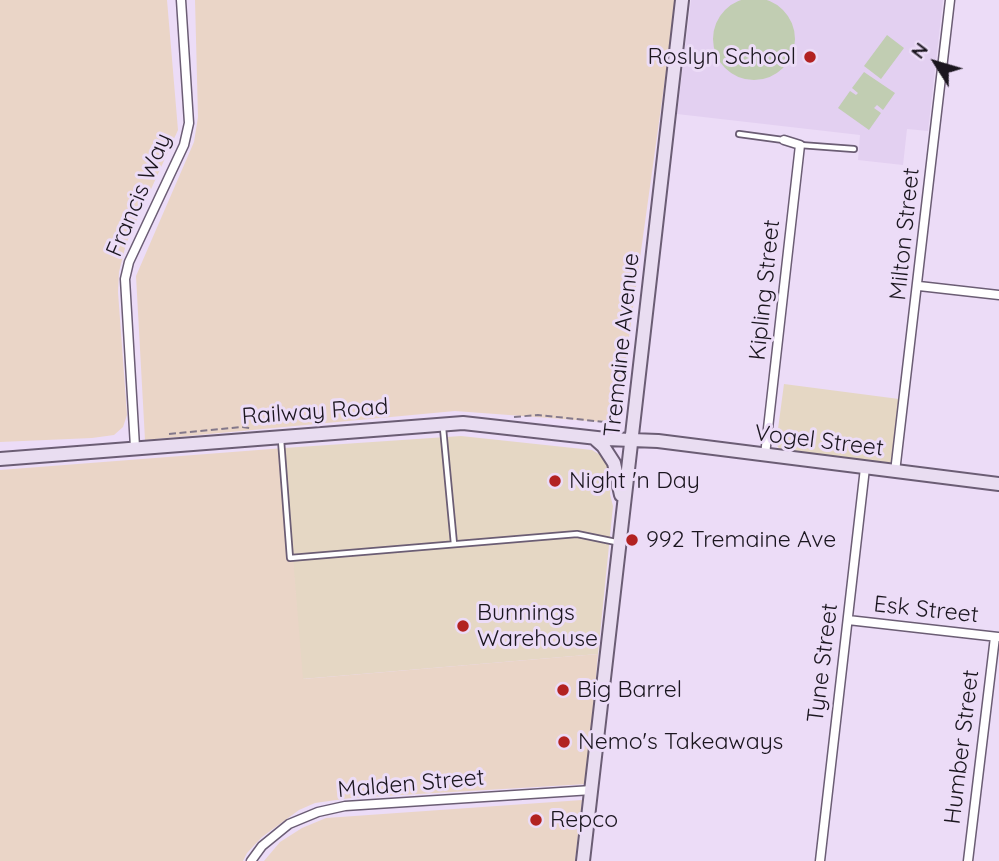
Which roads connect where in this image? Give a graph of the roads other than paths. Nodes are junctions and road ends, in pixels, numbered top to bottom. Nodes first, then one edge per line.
1 (181, 0) edge
2 (682, 0) edge
3 (950, 0) edge
4 (739, 134) dead end
5 (784, 140) joint
6 (800, 145) junction
7 (854, 149) dead end
8 (919, 286) junction
9 (999, 295) edge
10 (443, 423) junction
11 (281, 436) junction
12 (594, 437) junction
13 (633, 440) junction
14 (135, 447) junction
15 (765, 455) junction
16 (0, 459) edge
17 (865, 468) junction
18 (895, 471) junction
19 (999, 484) edge
20 (624, 507) junction
21 (620, 543) junction
22 (454, 545) junction
23 (848, 620) junction
24 (997, 637) edge
25 (592, 790) junction
26 (251, 861) edge
27 (583, 861) edge
28 (820, 861) edge
29 (968, 861) edge

1 - 14 street, Francis Way
2 - 13 main road, Tremaine Avenue
3 - 8 street, Milton Street
4 - 5 lane
5 - 6 street
6 - 7 lane
6 - 15 street, Kipling Street
8 - 9 street
8 - 18 street, Milton Street
10 - 11 main road, Railway Road
10 - 12 main road, Railway Road
10 - 22 lane
11 - 14 main road, Railway Road
11 - 22 lane
12 - 13 main road, Railway Road
12 - 20 main road
13 - 15 main road, Vogel Street
13 - 20 main road, Tremaine Avenue
14 - 16 main road, Railway Road
15 - 17 main road, Vogel Street
17 - 18 main road, Vogel Street
17 - 23 street, Tyne Street
18 - 19 main road, Vogel Street
20 - 21 main road, Tremaine Avenue
21 - 22 lane
21 - 25 main road, Tremaine Avenue
23 - 24 street, Esk Street
23 - 28 street, Tyne Street
24 - 29 street, Humber Street
25 - 26 street, Malden Street
25 - 27 main road, Tremaine Avenue

